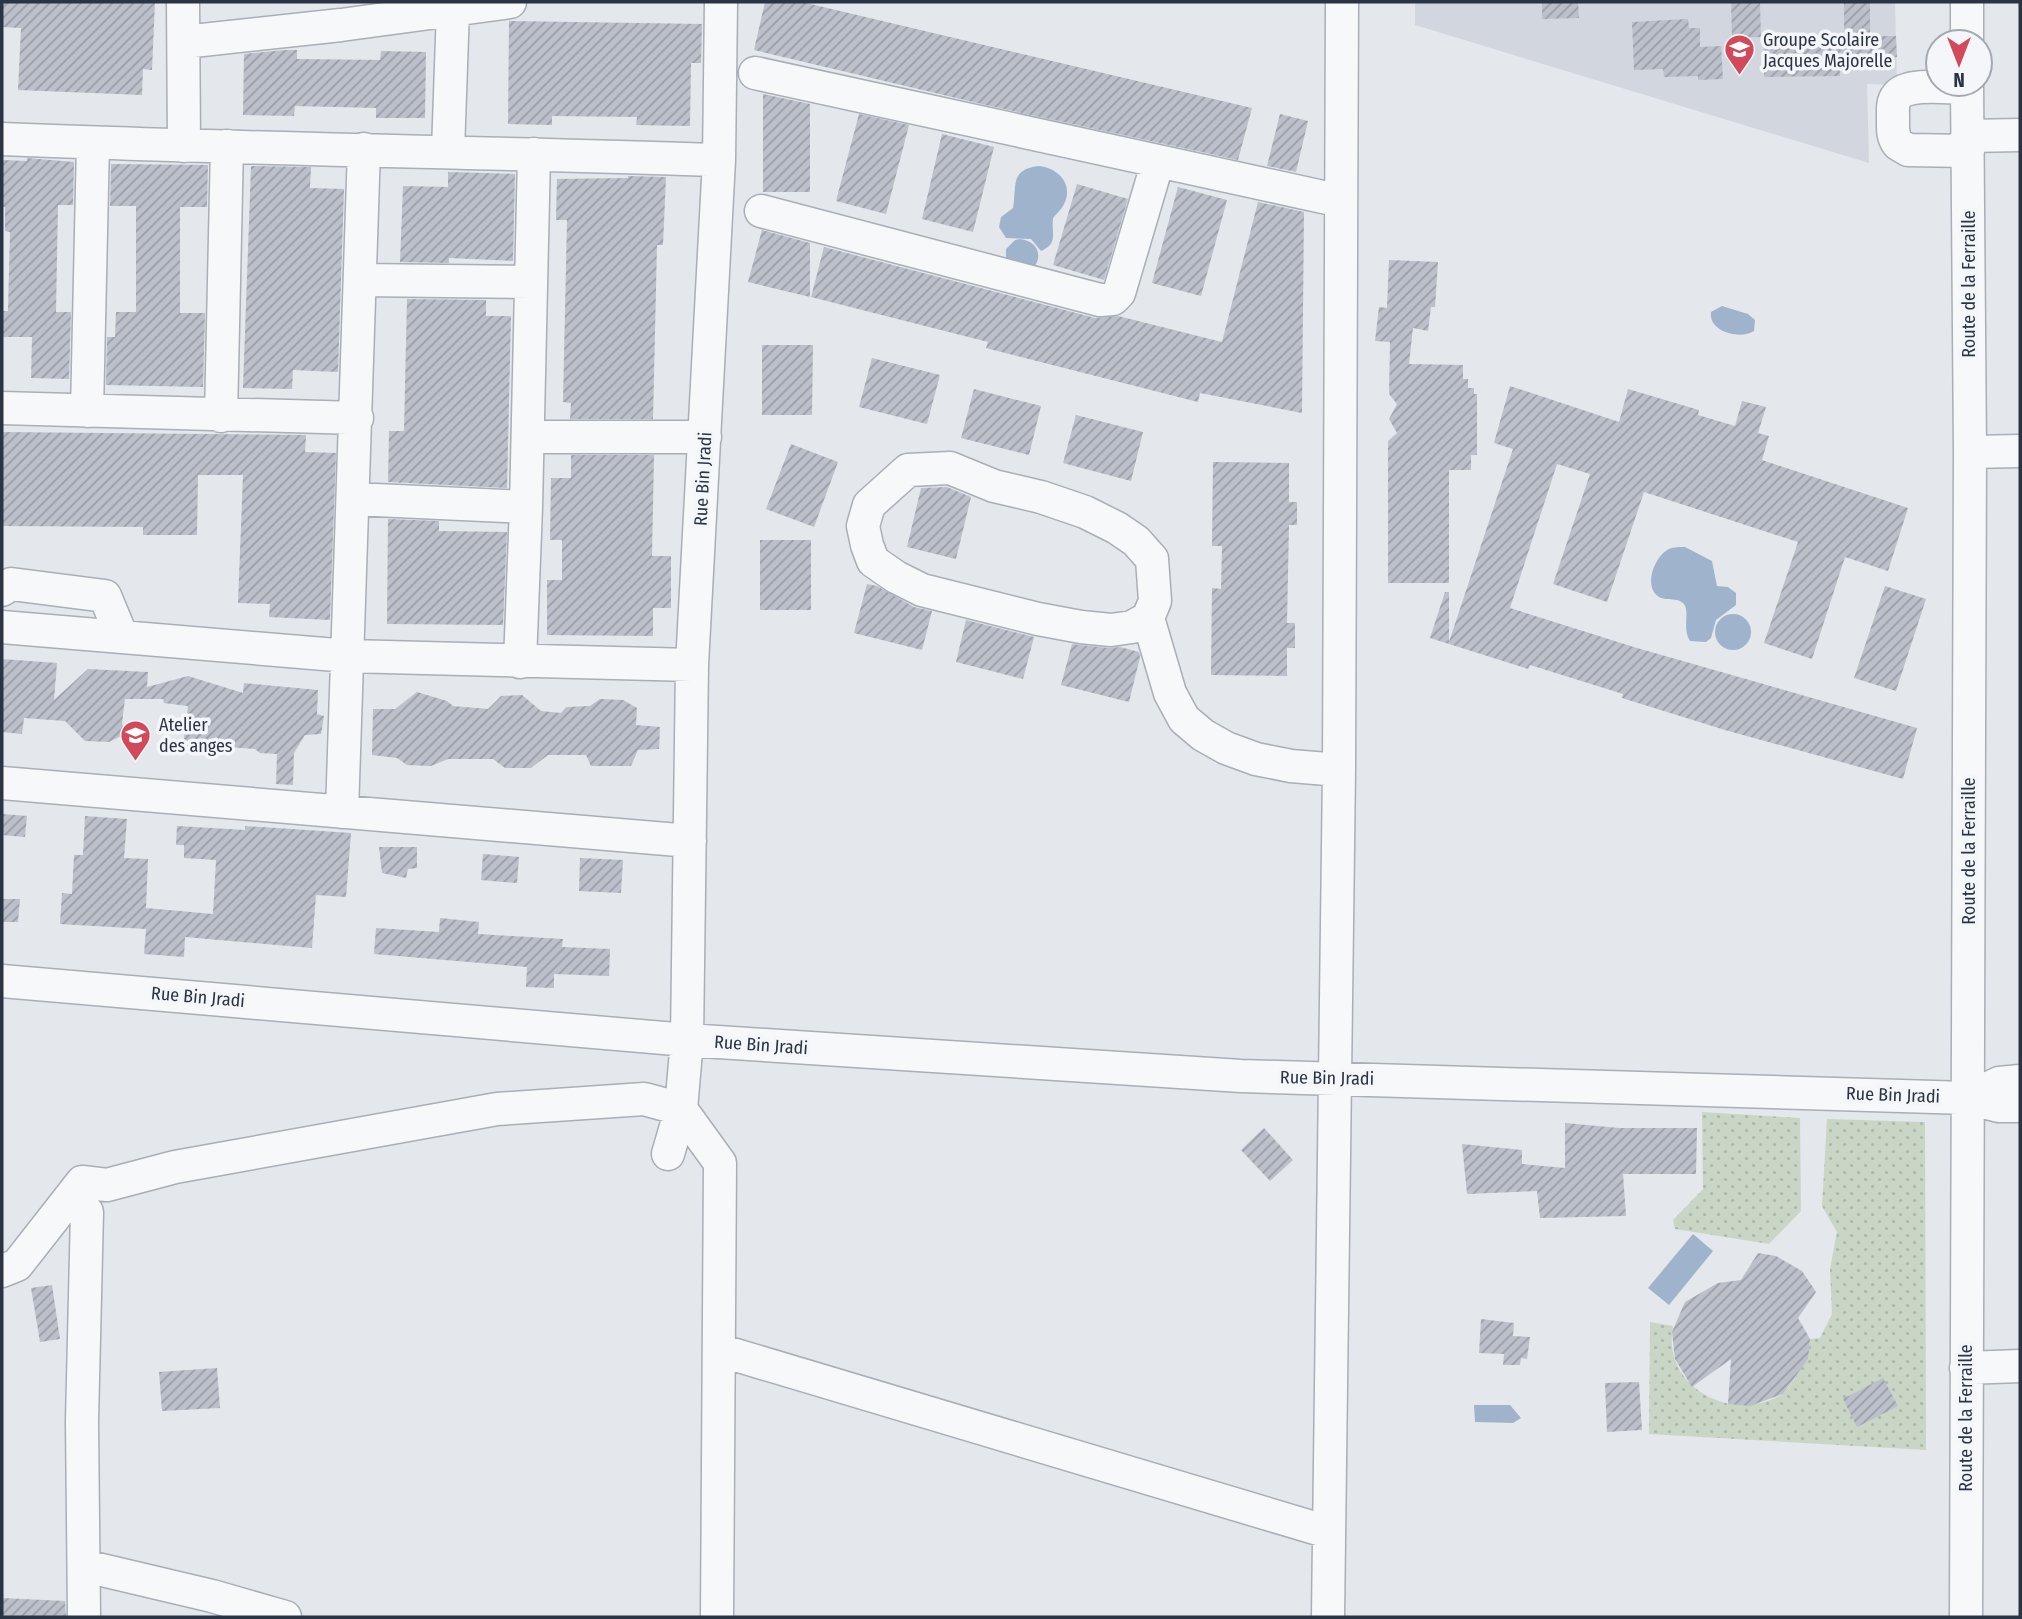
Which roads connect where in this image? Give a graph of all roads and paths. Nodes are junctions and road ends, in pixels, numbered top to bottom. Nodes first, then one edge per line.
1 (183, 2) edge
2 (501, 2) edge
3 (721, 2) edge
4 (1342, 2) edge
5 (1967, 2) edge
6 (453, 9) junction
7 (340, 13) edge
8 (1967, 28) edge
9 (184, 42) junction
10 (755, 73) dead end
11 (1924, 89) edge
12 (1967, 98) edge
13 (2020, 135) edge
14 (2, 139) edge
15 (93, 142) junction
16 (1968, 144) junction
17 (184, 146) junction
18 (227, 146) junction
19 (365, 149) junction
20 (448, 151) junction
21 (534, 153) junction
22 (719, 160) junction
23 (1158, 161) junction
24 (1341, 201) junction
25 (761, 211) dead end
26 (360, 280) junction
27 (531, 282) junction
28 (2, 408) edge
29 (87, 411) junction
30 (221, 416) junction
31 (357, 418) junction
32 (528, 437) junction
33 (705, 437) junction
34 (2020, 451) edge
35 (1970, 452) junction
36 (354, 499) junction
37 (526, 507) junction
38 (2, 590) edge
39 (1148, 618) junction
40 (2, 627) edge
41 (122, 637) junction
42 (348, 656) junction
43 (520, 662) junction
44 (692, 665) junction
45 (1339, 770) junction
46 (2, 783) edge
47 (342, 812) junction
48 (690, 841) junction
49 (2, 981) edge
50 (687, 1040) junction
51 (1336, 1078) junction
52 (2020, 1081) edge
53 (1967, 1098) junction
54 (2020, 1106) edge
55 (681, 1109) junction
56 (668, 1154) dead end
57 (66, 1203) junction
58 (2, 1271) edge
59 (719, 1350) junction
60 (2020, 1366) edge
61 (1966, 1368) junction
62 (1328, 1532) junction
63 (85, 1566) junction
64 (84, 1617) edge
65 (285, 1617) edge
66 (716, 1617) edge
67 (1328, 1617) edge
68 (1966, 1617) edge

1 - 9 street
2 - 6 street
3 - 22 street, Rue Bin Jradi
4 - 24 street
5 - 8 street
6 - 7 street
6 - 20 street
7 - 9 street
9 - 17 street
10 - 23 street
11 - 16 street
12 - 16 street, Route de la Ferraille
13 - 16 street
14 - 15 street
15 - 17 street
15 - 29 street
16 - 35 street, Route de la Ferraille
17 - 18 street
18 - 19 street
18 - 30 street
19 - 20 street
19 - 26 street
20 - 21 street
21 - 22 street
21 - 27 street
22 - 33 street, Rue Bin Jradi
23 - 24 street
23 - 25 street
24 - 45 street
26 - 27 street
26 - 31 street
27 - 32 street
28 - 29 street
29 - 30 street
30 - 31 street
31 - 36 street
32 - 33 street
32 - 37 street
33 - 44 street, Rue Bin Jradi
34 - 35 street
35 - 53 street, Route de la Ferraille
36 - 37 street
36 - 42 street
37 - 43 street
38 - 41 street
39 - 39 street
39 - 45 street
40 - 41 street
41 - 42 street
42 - 43 street
42 - 47 street
43 - 44 street
44 - 48 street, Rue Bin Jradi
45 - 51 street
46 - 47 street
47 - 48 street
48 - 50 street, Rue Bin Jradi
49 - 50 street, Rue Bin Jradi
50 - 51 street, Rue Bin Jradi
50 - 55 street, Rue Bin Jradi
51 - 53 street, Rue Bin Jradi
51 - 62 street
52 - 53 street, Rue Bin Jradi
53 - 54 street, Rue Bin Jradi
53 - 61 street, Route de la Ferraille
55 - 56 street, Rue Bin Jradi
55 - 57 street
55 - 59 street
57 - 58 street
57 - 63 street
59 - 62 street
59 - 66 street
60 - 61 street
61 - 68 street, Route de la Ferraille
62 - 67 street
63 - 64 street
63 - 65 street

